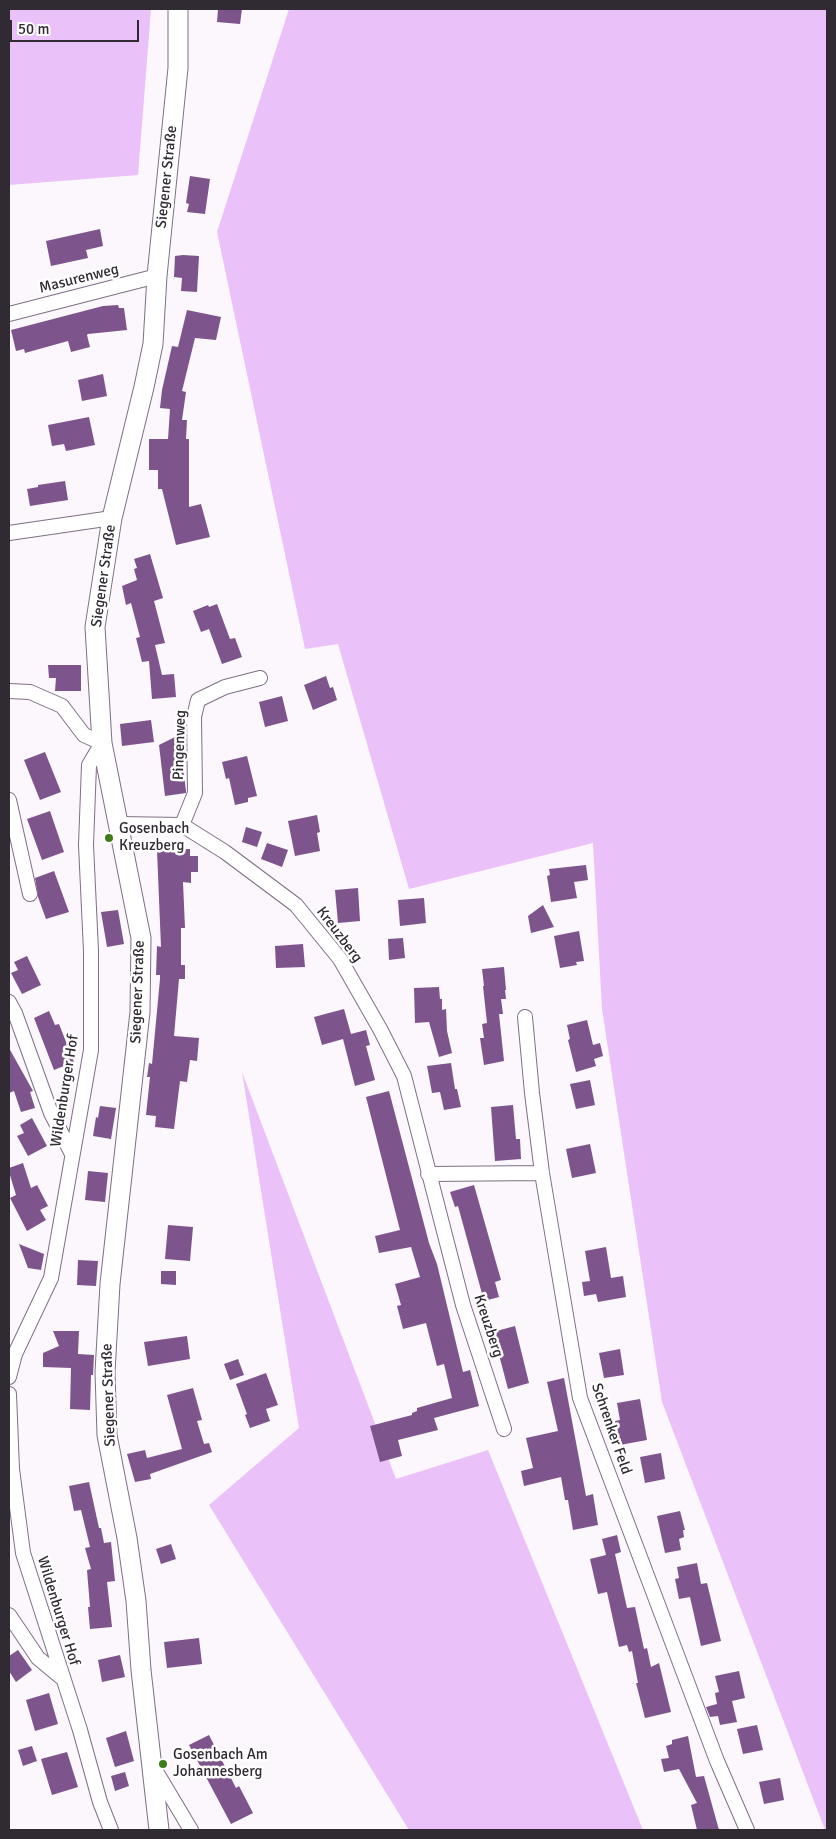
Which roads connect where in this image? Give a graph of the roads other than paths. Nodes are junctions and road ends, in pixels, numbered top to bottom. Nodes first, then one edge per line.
1 (178, 9) edge
2 (157, 276) junction
3 (9, 314) edge
4 (112, 518) junction
5 (9, 533) edge
6 (260, 678) dead end
7 (9, 691) edge
8 (102, 743) junction
9 (9, 800) edge
10 (118, 824) junction
11 (182, 825) junction
12 (30, 894) dead end
13 (9, 1002) edge
14 (525, 1016) dead end
15 (72, 1154) junction
16 (542, 1173) junction
17 (428, 1174) junction
18 (9, 1377) edge
19 (9, 1394) edge
20 (504, 1429) dead end
21 (9, 1615) edge
22 (62, 1678) junction
23 (151, 1763) junction
24 (111, 1830) edge
25 (159, 1830) edge
26 (191, 1830) edge
27 (747, 1830) edge

1 - 2 main road, Siegener Straße
2 - 3 street, Masurenweg
2 - 4 main road, Siegener Straße
4 - 5 street
4 - 8 main road, Siegener Straße
6 - 11 street, Pingenweg
7 - 8 street
8 - 10 main road, Siegener Straße
8 - 15 street, Wildenburger Hof
9 - 12 street
10 - 11 street
10 - 23 main road, Siegener Straße
11 - 17 street, Kreuzberg
13 - 15 street
14 - 16 street, Schrenker Feld
15 - 18 street, Wildenburger Hof
16 - 17 street
16 - 27 street, Schrenker Feld
17 - 20 street, Kreuzberg
19 - 22 street, Wildenburger Hof
21 - 22 street
22 - 24 street, Wildenburger Hof
23 - 25 main road, Siegener Straße
23 - 26 street

